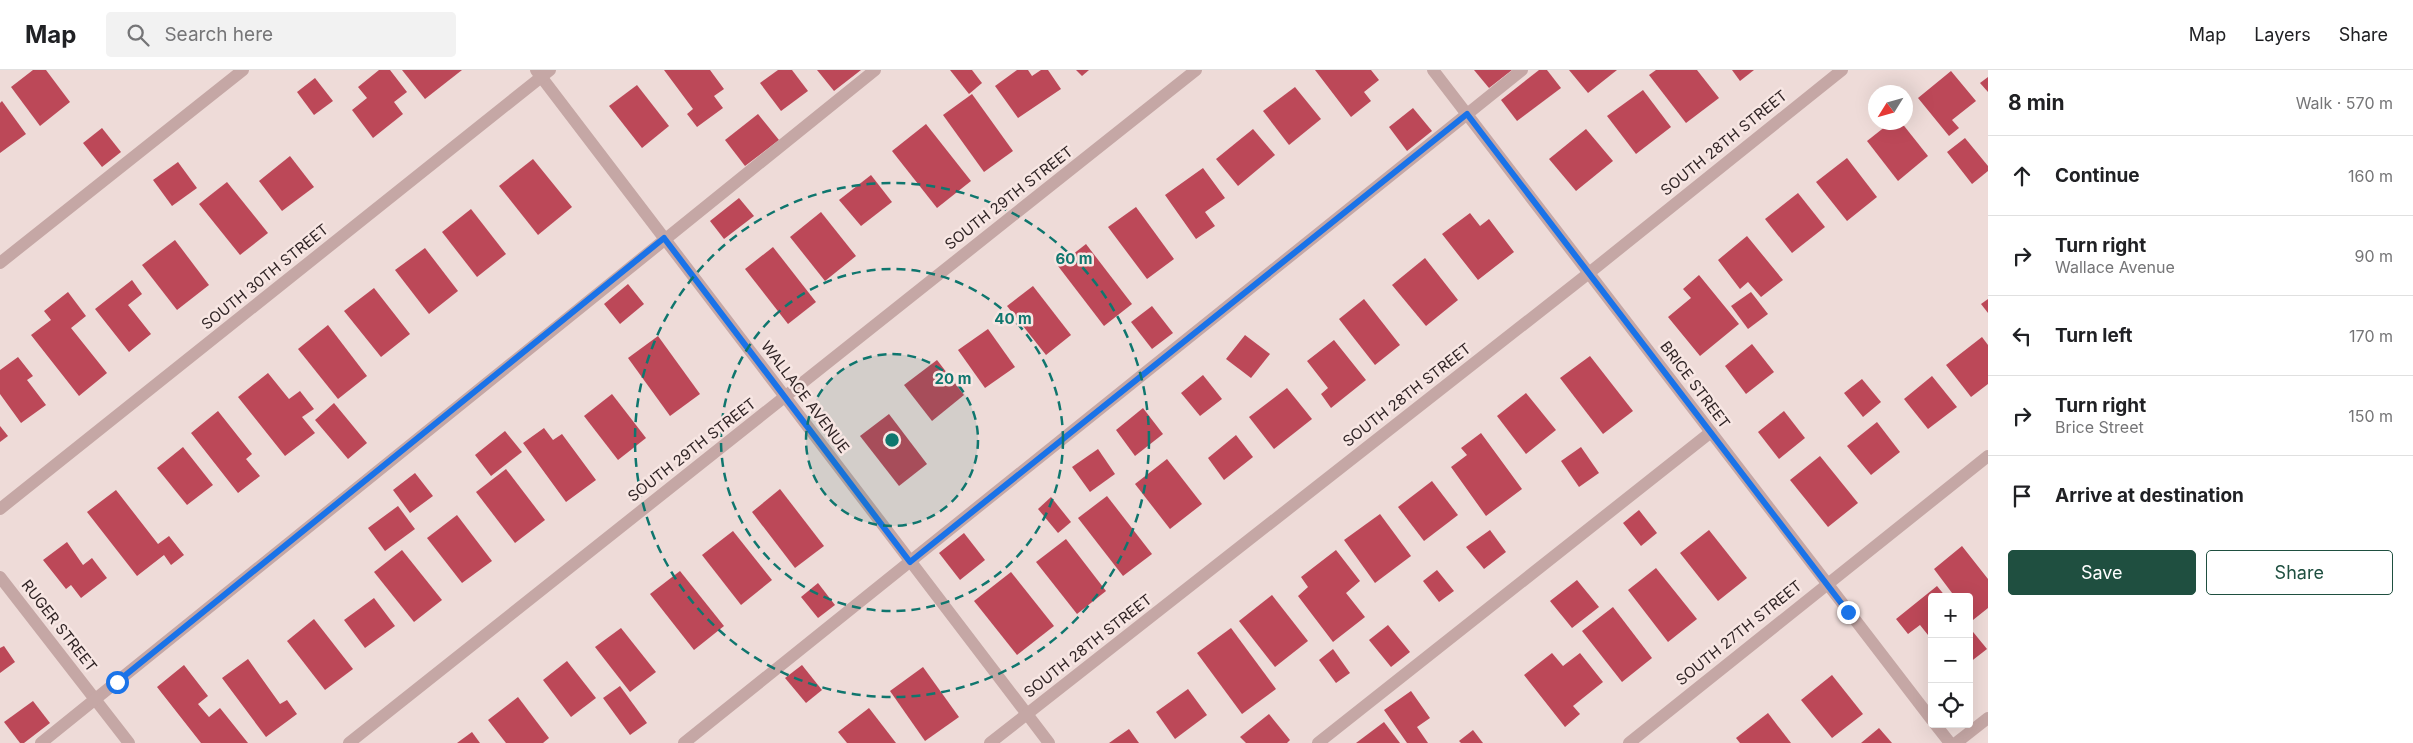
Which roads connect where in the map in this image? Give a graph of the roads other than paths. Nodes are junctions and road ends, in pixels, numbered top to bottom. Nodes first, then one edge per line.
1 (243, 70) edge
2 (875, 70) edge
3 (1196, 70) edge
4 (1433, 70) edge
5 (1522, 70) edge
6 (1842, 70) edge
7 (542, 72) edge
8 (1467, 114) junction
9 (664, 238) junction
10 (0, 263) edge
11 (1589, 273) junction
12 (784, 397) junction
13 (1711, 432) junction
14 (1988, 456) edge
15 (0, 509) edge
16 (910, 562) junction
17 (0, 577) edge
18 (1827, 584) junction
19 (95, 700) junction
20 (1027, 714) junction
21 (1928, 715) edge
22 (1988, 718) edge
23 (1938, 728) edge
24 (41, 743) edge
25 (129, 743) edge
26 (349, 743) edge
27 (684, 743) edge
28 (990, 743) edge
29 (1049, 743) edge
30 (1318, 743) edge
31 (1629, 743) edge
32 (1950, 743) edge
33 (1956, 743) edge

1 - 10 street
2 - 9 street
3 - 12 street, SOUTH 29TH STREET
4 - 8 street, BRICE STREET
5 - 8 street
6 - 11 street, SOUTH 28TH STREET
7 - 9 street, WALLACE AVENUE
7 - 15 street, SOUTH 30TH STREET
8 - 11 street, BRICE STREET
8 - 16 street
9 - 12 street, WALLACE AVENUE
9 - 19 street
11 - 13 street, BRICE STREET
11 - 20 street, SOUTH 28TH STREET
12 - 16 street, WALLACE AVENUE
12 - 26 street, SOUTH 29TH STREET
13 - 18 street, BRICE STREET
13 - 30 street
14 - 18 street, SOUTH 27TH STREET
16 - 20 street, WALLACE AVENUE
16 - 27 street
17 - 19 street, RUGER STREET
18 - 21 street, BRICE STREET
18 - 31 street, SOUTH 27TH STREET
19 - 24 street
19 - 25 street, RUGER STREET
20 - 28 street, SOUTH 28TH STREET
20 - 29 street, WALLACE AVENUE
22 - 33 street
23 - 32 street

